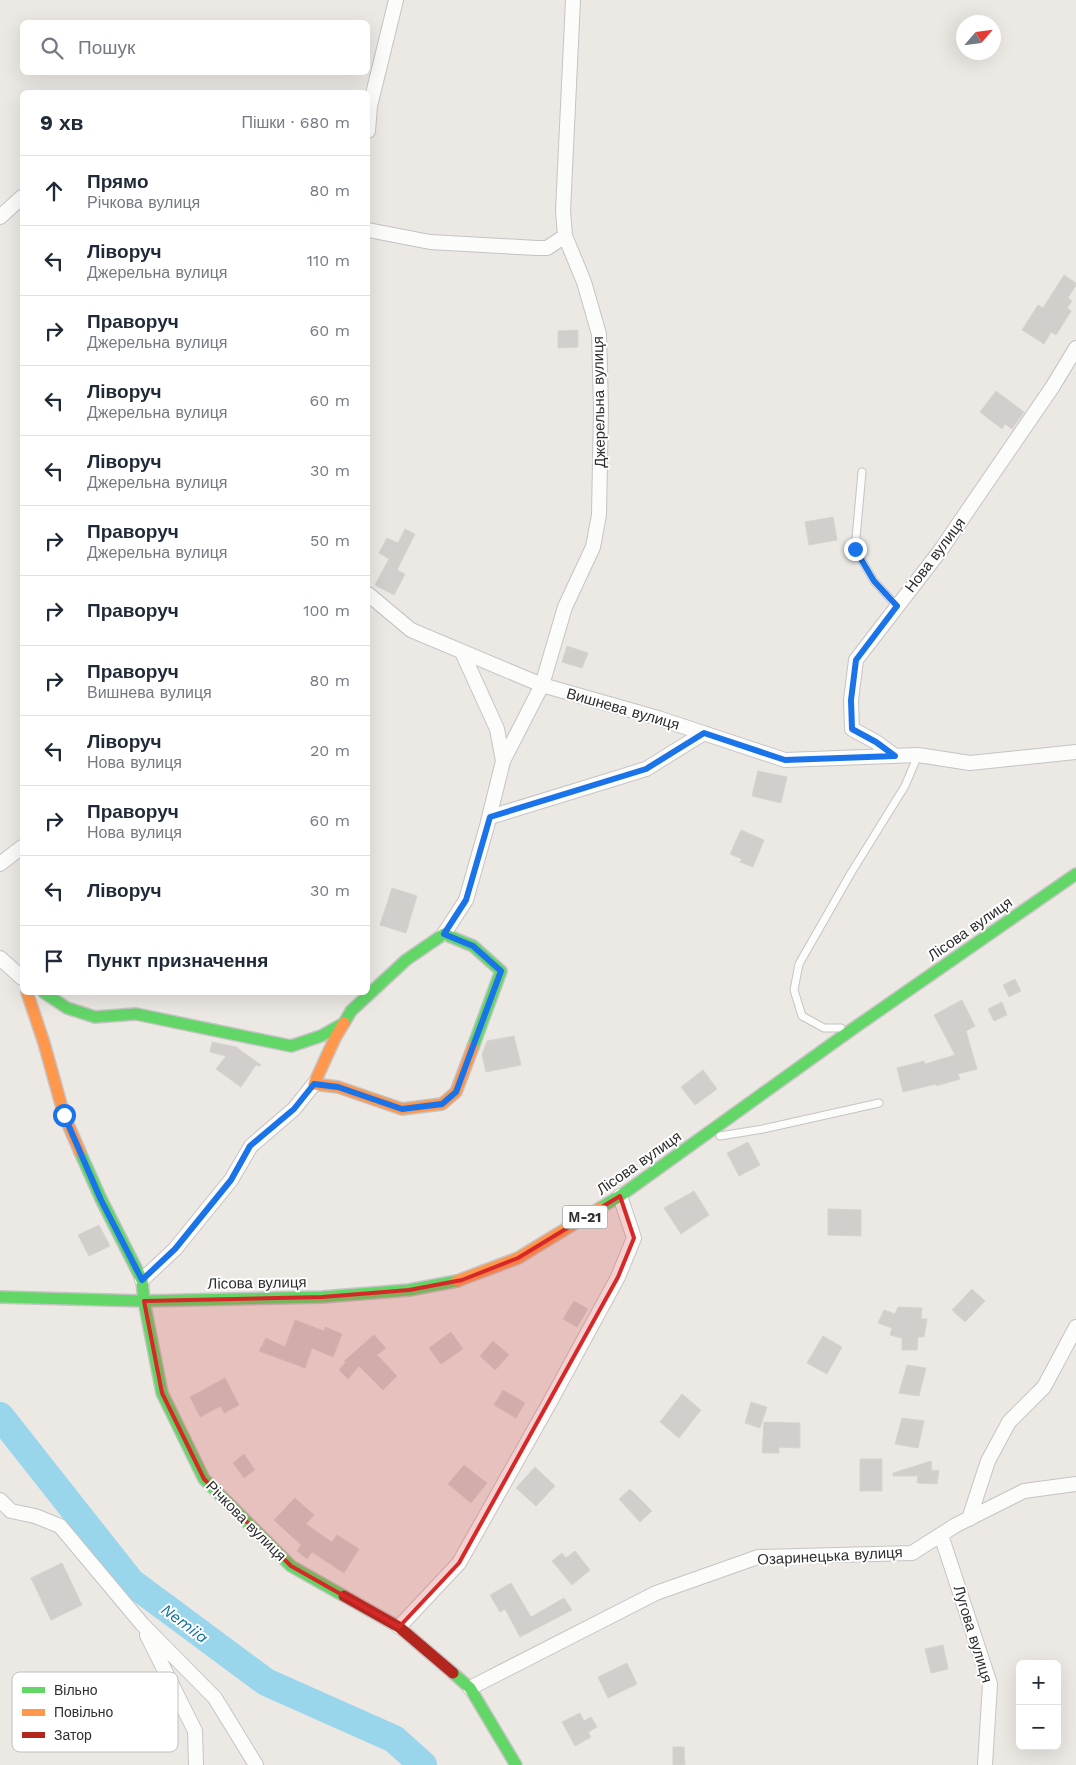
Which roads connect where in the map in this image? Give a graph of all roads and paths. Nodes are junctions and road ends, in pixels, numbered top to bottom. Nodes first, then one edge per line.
1 (396, 0) edge
2 (573, 0) edge
3 (370, 106) edge
4 (20, 199) edge
5 (0, 217) edge
6 (370, 230) edge
7 (565, 236) junction
8 (1076, 348) edge
9 (862, 472) dead end
10 (370, 596) edge
11 (897, 606) junction
12 (462, 652) junction
13 (542, 685) junction
14 (704, 733) junction
15 (1076, 752) edge
16 (918, 754) junction
17 (895, 756) junction
18 (503, 761) junction
19 (490, 817) junction
20 (20, 849) edge
21 (0, 864) edge
22 (1076, 874) edge
23 (444, 934) junction
24 (0, 958) edge
25 (20, 977) edge
26 (370, 993) edge
27 (28, 995) edge
28 (48, 995) edge
29 (368, 995) edge
30 (344, 1023) junction
31 (854, 1028) junction
32 (314, 1084) junction
33 (879, 1103) dead end
34 (699, 1139) junction
35 (620, 1196) junction
36 (142, 1280) junction
37 (2, 1297) edge
38 (144, 1300) junction
39 (1076, 1327) edge
40 (1076, 1484) edge
41 (0, 1500) edge
42 (969, 1519) junction
43 (941, 1535) junction
44 (142, 1624) junction
45 (399, 1627) junction
46 (166, 1672) edge
47 (470, 1688) junction
48 (178, 1697) edge
49 (196, 1765) edge
50 (256, 1765) edge
51 (516, 1765) edge
52 (985, 1765) edge

1 - 3 street
2 - 7 street, Джерельна вулиця
4 - 5 street
6 - 7 street
7 - 13 street, Джерельна вулиця
8 - 11 street, Нова вулиця
9 - 11 lane
10 - 12 street, Вишнева вулиця
11 - 17 street, Нова вулиця
12 - 13 street, Вишнева вулиця
12 - 18 street, Джерельна вулиця
13 - 14 street, Вишнева вулиця
13 - 18 street, Джерельна вулиця
14 - 17 street, Вишнева вулиця
14 - 19 street
15 - 16 street, Вишнева вулиця
16 - 17 street, Вишнева вулиця
16 - 31 lane
18 - 19 street, Джерельна вулиця
19 - 23 street, Джерельна вулиця
20 - 21 street
22 - 31 main road, Лісова вулиця / М-21
23 - 26 main road, Джерельна вулиця
23 - 32 main road
24 - 25 street
27 - 36 main road, Річкова вулиця
28 - 30 main road, Джерельна вулиця
29 - 30 main road, Джерельна вулиця
30 - 32 main road, Джерельна вулиця
31 - 34 main road, Лісова вулиця / М-21
32 - 36 street, Джерельна вулиця
33 - 34 lane
34 - 35 main road, Лісова вулиця / М-21
35 - 38 main road, Лісова вулиця / М-21
35 - 45 street
36 - 38 main road, Річкова вулиця
37 - 38 main road, Лісова вулиця / М-21
38 - 45 main road, Річкова вулиця
39 - 42 street
40 - 42 street, Озаринецька вулиця
41 - 44 street
42 - 43 street, Озаринецька вулиця
43 - 47 street, Озаринецька вулиця
43 - 52 street, Лугова вулиця
44 - 46 street
44 - 50 street
45 - 47 main road, Річкова вулиця
47 - 51 main road, Річкова вулиця
48 - 49 street

